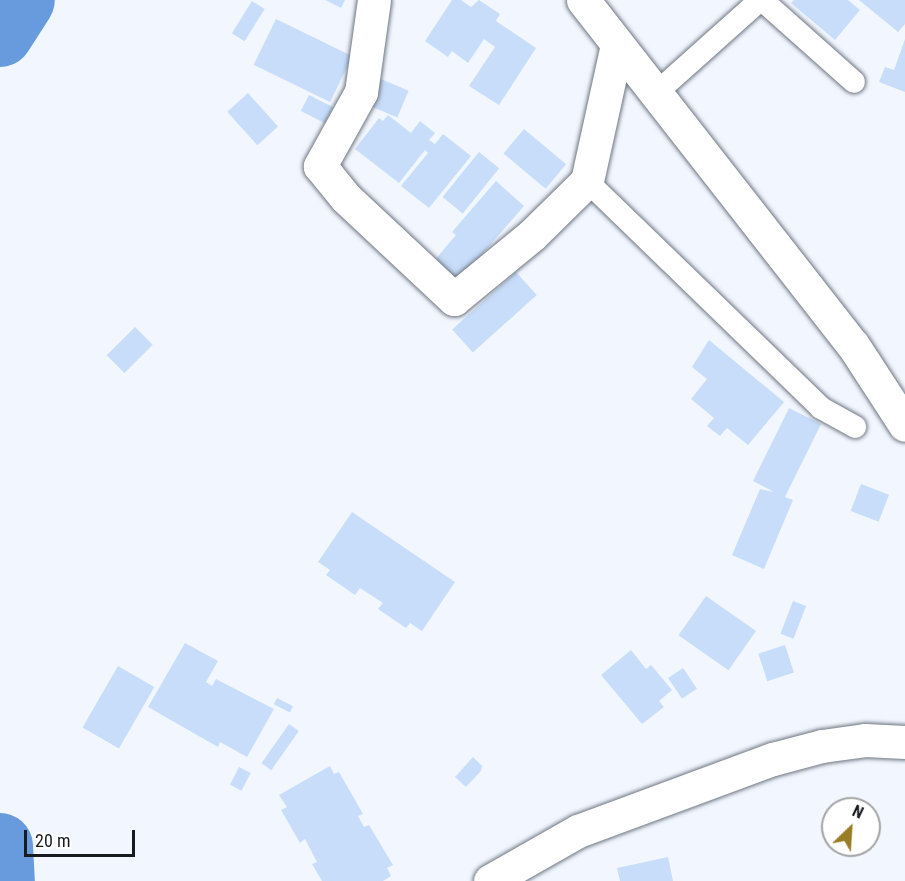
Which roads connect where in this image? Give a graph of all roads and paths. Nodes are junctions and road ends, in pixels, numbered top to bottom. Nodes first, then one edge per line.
1 (374, 0) edge
2 (583, 0) edge
3 (761, 0) edge
4 (617, 44) junction
5 (854, 82) dead end
6 (655, 94) junction
7 (587, 181) junction
8 (905, 425) edge
9 (855, 427) dead end
10 (905, 742) edge
11 (490, 881) edge

1 - 7 street
2 - 4 street
3 - 5 lane
3 - 6 lane
4 - 6 street
4 - 7 street
6 - 8 street
7 - 9 lane
10 - 11 street

